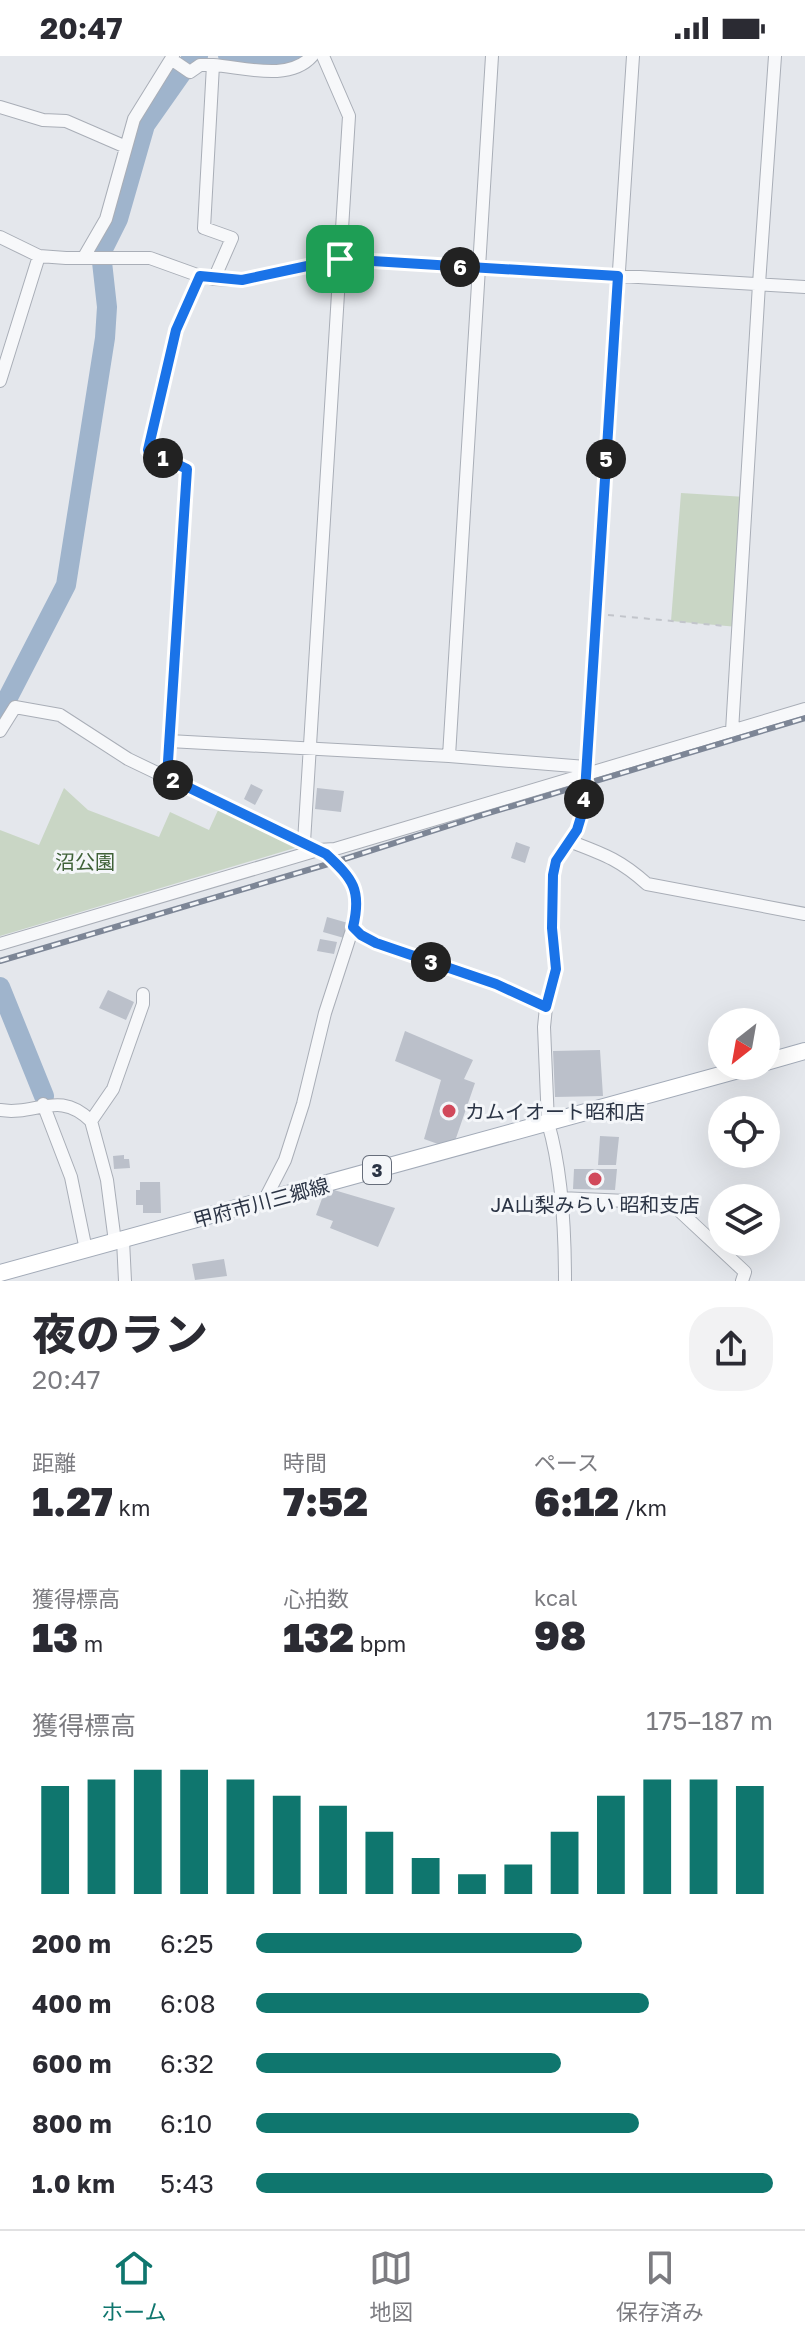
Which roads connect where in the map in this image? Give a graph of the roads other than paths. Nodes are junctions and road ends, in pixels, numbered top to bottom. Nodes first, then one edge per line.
1 (312, 56) edge
2 (323, 56) edge
3 (492, 56) edge
4 (633, 56) edge
5 (775, 56) edge
6 (172, 58) edge
7 (213, 65) junction
8 (0, 107) edge
9 (126, 147) junction
10 (0, 237) edge
11 (39, 256) junction
12 (85, 257) junction
13 (340, 259) junction
14 (479, 268) junction
15 (618, 276) junction
16 (207, 278) junction
17 (759, 284) junction
18 (805, 287) edge
19 (0, 378) edge
20 (805, 709) edge
21 (0, 731) edge
22 (732, 731) junction
23 (169, 741) junction
24 (309, 748) junction
25 (449, 756) junction
26 (586, 770) junction
27 (167, 777) junction
28 (569, 841) junction
29 (304, 842) junction
30 (322, 852) junction
31 (805, 914) edge
32 (353, 927) junction
33 (0, 944) edge
34 (143, 994) dead end
35 (546, 1007) junction
36 (805, 1051) edge
37 (780, 1058) edge
38 (708, 1079) edge
39 (43, 1104) junction
40 (0, 1110) edge
41 (91, 1121) junction
42 (548, 1123) junction
43 (560, 1198) junction
44 (264, 1201) junction
45 (119, 1241) junction
46 (86, 1250) junction
47 (0, 1273) edge
48 (125, 1281) edge
49 (565, 1281) edge
50 (742, 1281) edge

1 - 7 street
2 - 13 street
3 - 14 street
4 - 15 street
5 - 17 street
6 - 7 street
6 - 9 street
7 - 16 street
8 - 9 street
9 - 12 street
10 - 11 street
11 - 12 street
11 - 19 street
12 - 16 street
13 - 14 street
13 - 16 street
13 - 24 street
14 - 15 street
14 - 25 street
15 - 17 street
15 - 26 street
16 - 23 street
17 - 18 street
17 - 22 street
20 - 22 street
21 - 27 street
22 - 26 street
23 - 24 street
23 - 27 street
24 - 25 street
24 - 29 street
25 - 26 street
26 - 28 street
26 - 30 street
27 - 29 street
28 - 31 street
28 - 35 street
29 - 30 street
30 - 32 street
30 - 33 street
32 - 35 street
32 - 44 street
34 - 41 street
35 - 42 street
36 - 37 main road
38 - 42 main road, 甲府市川三郷線 / 3
39 - 40 street
39 - 41 street
39 - 46 street
41 - 45 street
42 - 43 street
42 - 44 main road, 甲府市川三郷線 / 3
43 - 49 street
43 - 50 street
44 - 45 main road, 甲府市川三郷線 / 3
45 - 46 main road, 甲府市川三郷線 / 3
45 - 48 street
46 - 47 main road, 甲府市川三郷線 / 3

